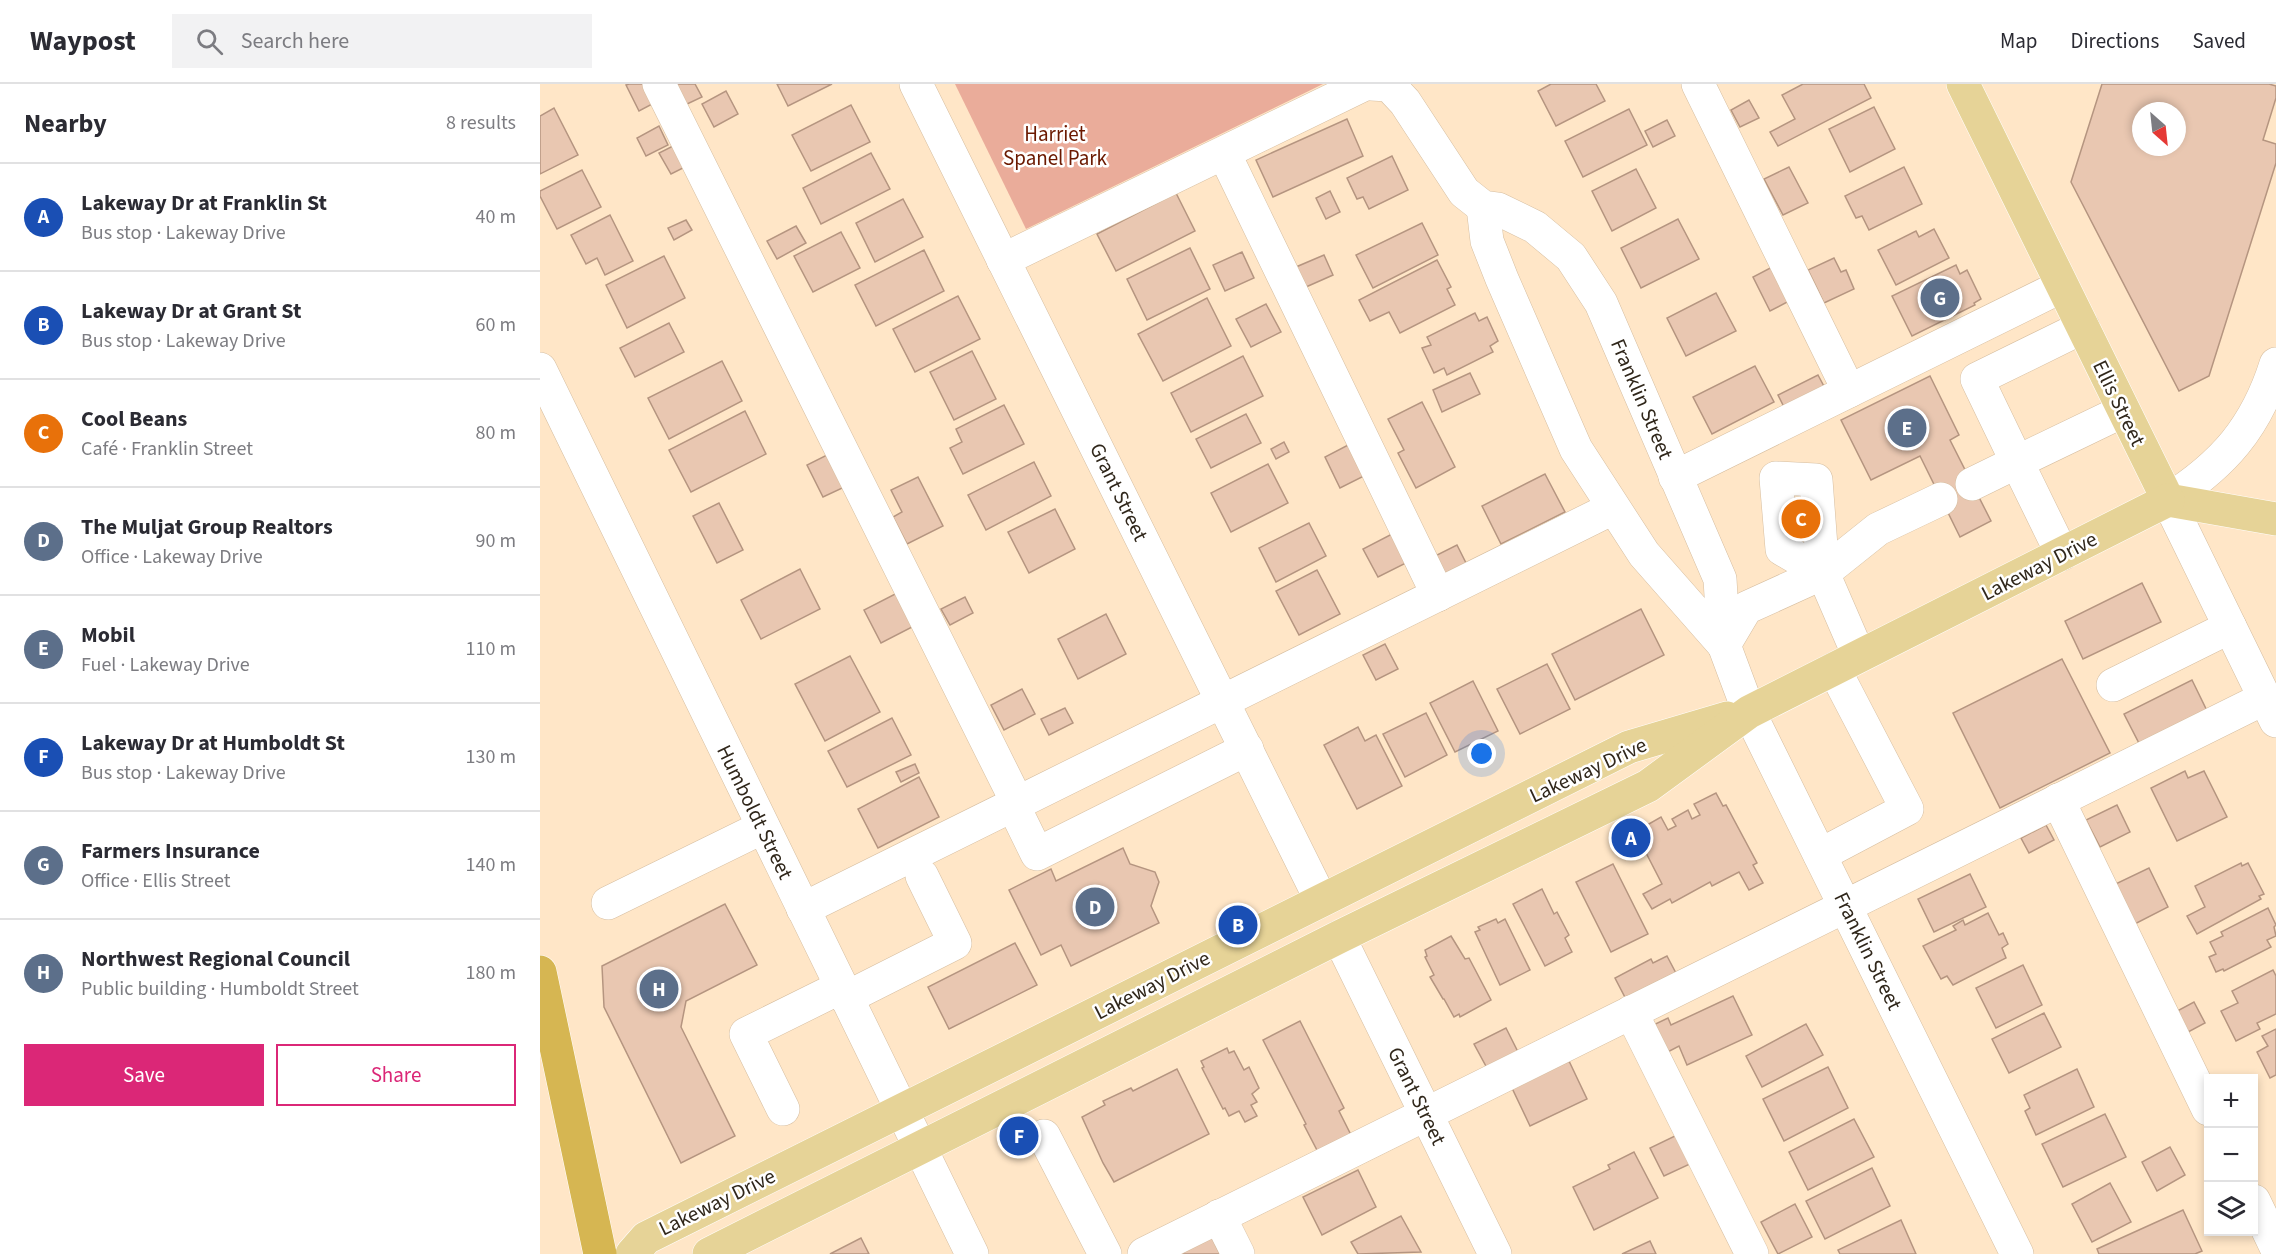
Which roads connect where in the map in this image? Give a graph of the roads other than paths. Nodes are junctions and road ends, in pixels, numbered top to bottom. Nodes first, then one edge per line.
1 (659, 84) edge
2 (916, 84) edge
3 (1365, 84) edge
4 (1371, 84) edge
5 (1698, 84) edge
6 (1963, 84) edge
7 (1224, 153) junction
8 (1482, 207) junction
9 (1004, 260) junction
10 (2062, 286) junction
11 (2083, 327) junction
12 (2276, 364) edge
13 (540, 369) edge
14 (1849, 391) junction
15 (2124, 411) junction
16 (2017, 462) junction
17 (1675, 477) junction
18 (1972, 484) dead end
19 (1941, 499) dead end
20 (2168, 500) junction
21 (1613, 508) junction
22 (2276, 519) edge
23 (2062, 554) junction
24 (1824, 573) junction
25 (1438, 595) junction
26 (2230, 627) junction
27 (1724, 645) junction
28 (1847, 663) junction
29 (2113, 685) dead end
30 (1222, 701) junction
31 (2270, 710) edge
32 (1749, 712) junction
33 (1246, 749) junction
34 (2058, 800) junction
35 (1015, 804) junction
36 (763, 827) junction
37 (1820, 855) junction
38 (922, 876) dead end
39 (1321, 900) junction
40 (608, 903) dead end
41 (1845, 906) junction
42 (802, 909) junction
43 (1339, 938) junction
44 (540, 972) edge
45 (1233, 991) junction
46 (843, 992) junction
47 (1631, 1012) junction
48 (2204, 1101) edge
49 (783, 1109) dead end
50 (901, 1111) junction
51 (1426, 1114) junction
52 (1044, 1136) dead end
53 (920, 1149) junction
54 (2258, 1211) edge
55 (1220, 1216) junction
56 (2276, 1247) edge
57 (600, 1254) edge
58 (633, 1254) edge
59 (709, 1254) edge
60 (972, 1254) edge
61 (1106, 1254) edge
62 (1144, 1254) edge
63 (1238, 1254) edge
64 (1495, 1254) edge
65 (1752, 1254) edge
66 (2017, 1254) edge

1 - 35 street
2 - 9 street, Grant Street
3 - 7 street
4 - 8 street, Franklin Street
5 - 14 street
6 - 10 main road, Ellis Street
7 - 9 street
7 - 25 street
8 - 17 street, Franklin Street
8 - 21 street, Franklin Street
9 - 30 street, Grant Street
10 - 11 main road, Ellis Street
10 - 14 street
11 - 15 main road, Ellis Street
11 - 16 street
12 - 20 street
13 - 36 street, Humboldt Street
14 - 17 street
15 - 16 street
15 - 20 main road, Ellis Street
16 - 18 street
16 - 23 street
17 - 27 street, Franklin Street
19 - 24 street
20 - 22 main road
20 - 23 main road, Lakeway Drive
20 - 26 street, Ellis Street
21 - 25 street
21 - 27 street, Franklin Street
23 - 28 main road, Lakeway Drive
24 - 27 street
24 - 28 street
25 - 30 street
26 - 29 street
26 - 31 street, Ellis Street
27 - 32 street, Franklin Street
28 - 32 main road, Lakeway Drive
28 - 37 street
30 - 33 street, Grant Street
30 - 35 street
31 - 34 street
32 - 37 street, Franklin Street
32 - 39 main road, Lakeway Drive
32 - 43 main road, Lakeway Drive
33 - 35 street
33 - 39 street, Grant Street
34 - 41 street
34 - 48 street
35 - 42 street
36 - 40 street
36 - 42 street, Humboldt Street
37 - 41 street, Franklin Street
38 - 46 street
39 - 45 main road
39 - 50 main road, Lakeway Drive
41 - 47 street
41 - 66 street, Franklin Street
42 - 46 street, Humboldt Street
43 - 45 main road, Lakeway Drive
43 - 51 street, Grant Street
44 - 57 highway
45 - 53 main road, Lakeway Drive
46 - 49 street
46 - 50 street, Humboldt Street
47 - 51 street
47 - 65 street
50 - 53 street, Humboldt Street
50 - 58 main road, Lakeway Drive
51 - 55 street
51 - 64 street, Grant Street
52 - 61 street
53 - 59 main road, Lakeway Drive
53 - 60 street, Humboldt Street
54 - 56 street
55 - 62 street
55 - 63 street

